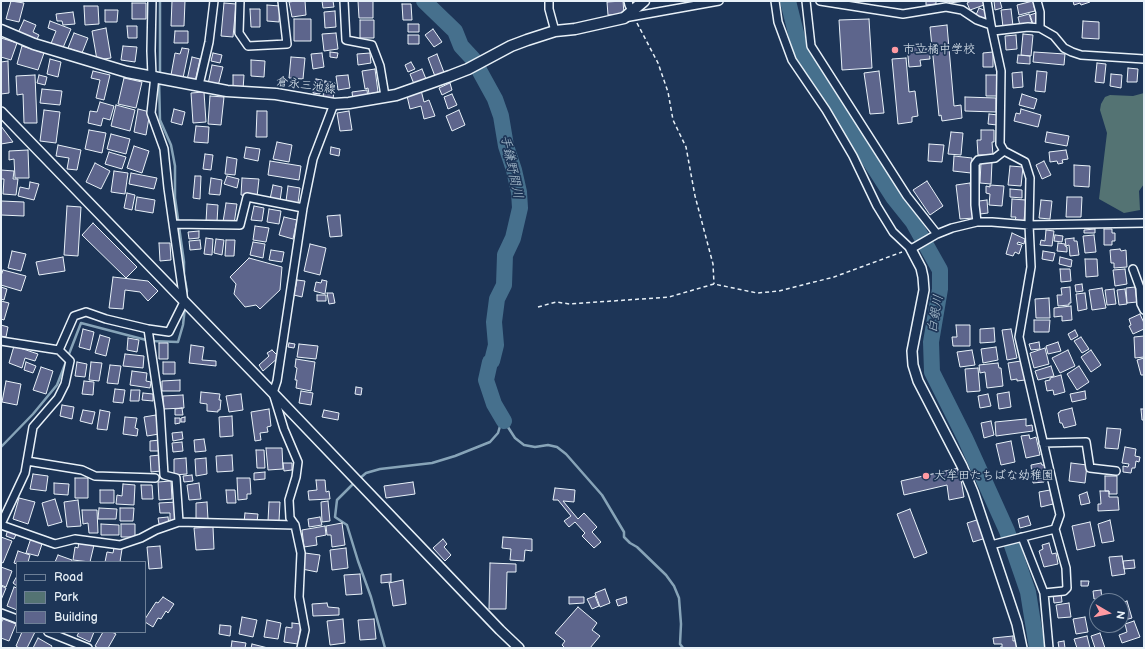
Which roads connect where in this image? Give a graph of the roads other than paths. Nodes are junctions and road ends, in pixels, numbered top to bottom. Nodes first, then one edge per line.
1 (152, 1) edge
2 (214, 1) edge
3 (240, 1) edge
4 (282, 1) edge
5 (344, 1) edge
6 (549, 1) edge
7 (628, 1) edge
8 (644, 1) edge
9 (719, 1) edge
10 (775, 1) edge
11 (806, 1) edge
12 (820, 1) edge
13 (987, 1) edge
14 (1037, 1) edge
15 (630, 15) junction
16 (992, 28) junction
17 (1040, 28) junction
18 (1, 30) edge
19 (555, 32) junction
20 (1144, 59) edge
21 (153, 76) junction
22 (199, 85) junction
23 (385, 96) junction
24 (334, 104) junction
25 (1, 112) edge
26 (1004, 151) junction
27 (303, 208) junction
28 (978, 222) junction
29 (1144, 223) edge
30 (173, 224) junction
31 (1029, 225) junction
32 (935, 235) junction
33 (914, 247) junction
34 (1133, 269) dead end
35 (184, 302) junction
36 (1143, 306) edge
37 (148, 329) junction
38 (1, 341) edge
39 (59, 350) junction
40 (273, 393) junction
41 (1043, 443) junction
42 (27, 461) junction
43 (1116, 471) dead end
44 (155, 478) dead end
45 (179, 522) junction
46 (1, 524) edge
47 (294, 525) junction
48 (1055, 529) junction
49 (1019, 538) junction
50 (991, 545) junction
51 (1044, 592) junction
52 (1, 613) edge
53 (16, 619) edge
54 (50, 633) edge
55 (88, 648) edge
56 (301, 648) edge
57 (518, 648) edge
58 (1022, 648) edge
59 (1049, 648) edge

1 - 21 street
2 - 22 street
3 - 4 street
5 - 23 street
6 - 19 street
7 - 15 street
8 - 15 main road, 倉永三池線
9 - 15 street
10 - 33 street
11 - 32 street
12 - 16 street
13 - 16 street
14 - 17 street
15 - 19 main road, 倉永三池線
16 - 17 street
16 - 26 street
17 - 20 street
18 - 21 main road, 倉永三池線
19 - 23 main road, 倉永三池線
21 - 22 main road, 倉永三池線
21 - 30 street
22 - 24 main road, 倉永三池線
23 - 24 main road, 倉永三池線
24 - 27 street
25 - 35 street
26 - 28 street
26 - 31 street
27 - 30 street
27 - 40 street
28 - 31 street
28 - 32 street
29 - 31 street
30 - 35 street
31 - 41 street
32 - 33 street
33 - 50 street
34 - 36 street
35 - 37 street
35 - 40 street
37 - 39 street
37 - 45 street
38 - 39 street
39 - 42 street
40 - 47 street
40 - 57 street
41 - 43 street
41 - 48 street
42 - 44 street
42 - 46 street
45 - 46 street
45 - 47 street
47 - 56 street
48 - 49 street
48 - 51 street
49 - 50 street
49 - 51 street
50 - 58 street
51 - 59 street
52 - 53 street
54 - 55 street

